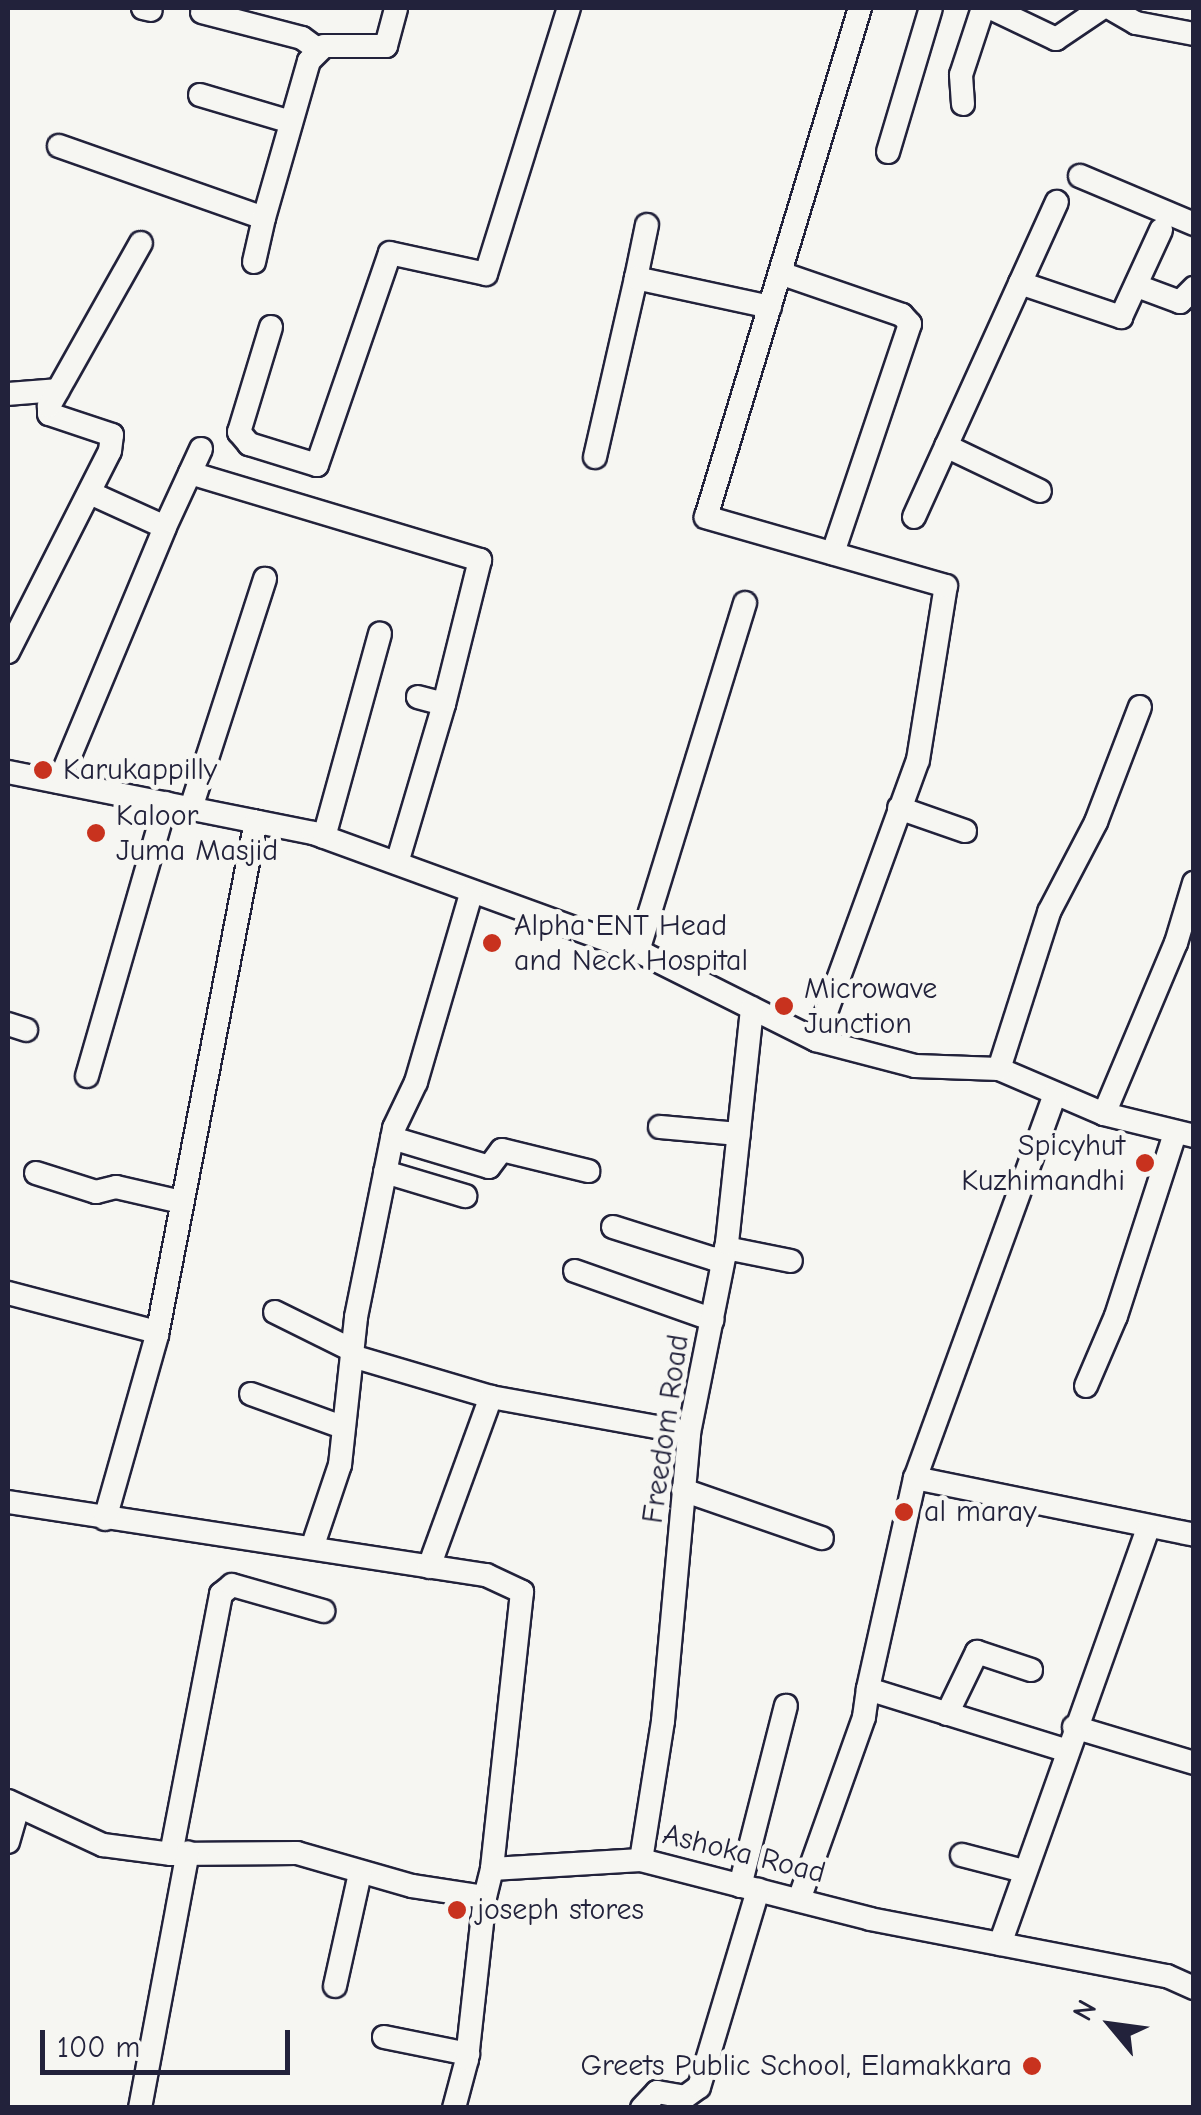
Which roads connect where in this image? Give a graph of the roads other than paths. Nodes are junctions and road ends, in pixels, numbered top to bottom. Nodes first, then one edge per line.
1 (396, 8) edge
2 (569, 8) edge
3 (860, 8) edge
4 (931, 8) edge
5 (983, 8) edge
6 (991, 8) edge
7 (1102, 8) edge
8 (1110, 8) edge
9 (202, 12) dead end
10 (1194, 34) edge
11 (317, 48) junction
12 (200, 95) dead end
13 (962, 104) dead end
14 (292, 122) junction
15 (59, 146) dead end
16 (888, 152) dead end
17 (1080, 176) dead end
18 (1057, 202) dead end
19 (264, 218) junction
20 (1194, 224) edge
21 (647, 225) dead end
22 (1160, 230) dead end
23 (141, 244) dead end
24 (254, 262) dead end
25 (780, 273) junction
26 (636, 278) junction
27 (1020, 284) junction
28 (1137, 286) junction
29 (1194, 288) edge
30 (770, 307) junction
31 (271, 328) dead end
32 (58, 390) junction
33 (8, 394) edge
34 (946, 446) junction
35 (201, 449) dead end
36 (596, 457) dead end
37 (190, 474) junction
38 (1040, 491) dead end
39 (90, 493) junction
40 (914, 517) dead end
41 (165, 527) junction
42 (833, 553) junction
43 (265, 579) dead end
44 (745, 603) dead end
45 (380, 634) dead end
46 (8, 652) edge
47 (418, 697) dead end
48 (444, 704) junction
49 (1140, 707) dead end
50 (8, 772) edge
51 (59, 782) junction
52 (166, 803) junction
53 (190, 808) junction
54 (899, 808) junction
55 (256, 822) junction
56 (964, 831) dead end
57 (324, 838) junction
58 (397, 863) junction
59 (1194, 883) edge
60 (471, 894) junction
61 (638, 951) junction
62 (752, 1008) junction
63 (816, 1040) junction
64 (1000, 1069) junction
65 (87, 1076) dead end
66 (1055, 1094) junction
67 (1104, 1114) junction
68 (660, 1128) dead end
69 (739, 1134) junction
70 (1184, 1135) edge
71 (392, 1138) junction
72 (588, 1171) dead end
73 (385, 1172) junction
74 (36, 1173) dead end
75 (465, 1196) dead end
76 (181, 1202) junction
77 (613, 1227) dead end
78 (725, 1252) junction
79 (791, 1260) dead end
80 (575, 1271) dead end
81 (8, 1293) edge
82 (275, 1312) dead end
83 (713, 1320) junction
84 (158, 1332) junction
85 (352, 1353) junction
86 (1086, 1386) dead end
87 (251, 1394) dead end
88 (491, 1397) junction
89 (342, 1426) junction
90 (690, 1432) junction
91 (915, 1478) junction
92 (683, 1490) junction
93 (8, 1502) edge
94 (104, 1519) junction
95 (1148, 1528) junction
96 (1194, 1535) edge
97 (822, 1538) dead end
98 (312, 1548) junction
99 (429, 1567) junction
100 (323, 1612) dead end
101 (1030, 1670) dead end
102 (868, 1689) junction
103 (786, 1706) dead end
104 (947, 1714) junction
105 (1074, 1727) junction
106 (1065, 1750) junction
107 (1194, 1763) edge
108 (13, 1804) edge
109 (8, 1842) edge
110 (179, 1853) junction
111 (962, 1855) dead end
112 (641, 1860) junction
113 (492, 1868) junction
114 (1024, 1872) junction
115 (360, 1873) junction
116 (749, 1888) junction
117 (485, 1896) junction
118 (800, 1897) junction
119 (1000, 1944) junction
120 (335, 1986) dead end
121 (1194, 1988) edge
122 (384, 2036) dead end
123 (468, 2054) junction
124 (140, 2108) edge
125 (454, 2108) edge
126 (642, 2108) edge

1 - 11 street
2 - 31 street
3 - 25 street
4 - 16 street
5 - 13 street
6 - 7 street
8 - 10 street
9 - 11 street
11 - 14 street
12 - 14 street
14 - 19 street
15 - 19 street
17 - 20 street
18 - 27 street
19 - 24 street
21 - 26 street
22 - 28 street
23 - 32 street
25 - 30 street
25 - 42 street
26 - 30 street
26 - 36 street
27 - 28 street
27 - 34 street
28 - 29 street
30 - 42 street
32 - 33 street
32 - 39 street
34 - 38 street
34 - 40 street
35 - 37 street
37 - 41 street
37 - 48 street
39 - 41 street
39 - 46 street
41 - 51 street
42 - 54 street
43 - 53 street
44 - 61 street
45 - 57 street
47 - 48 street
48 - 58 street
49 - 64 street
50 - 51 street
51 - 52 street
52 - 53 street
52 - 65 street
53 - 55 street
54 - 56 street
54 - 63 street
55 - 57 street
55 - 76 street
57 - 58 street
58 - 60 street
59 - 67 street
60 - 61 street
60 - 71 street
61 - 62 street
62 - 63 street
62 - 69 street, Freedom Road
63 - 64 street
64 - 66 street
66 - 67 street
66 - 91 street
67 - 70 street
68 - 69 street
69 - 78 street, Freedom Road
70 - 86 street
71 - 72 street
71 - 73 street
73 - 75 street
73 - 85 street
74 - 76 street
76 - 84 street
77 - 78 street
78 - 79 street
78 - 83 street, Freedom Road
80 - 83 street
81 - 84 street
82 - 85 street
83 - 90 street, Freedom Road
84 - 94 street
85 - 88 street
85 - 89 street
87 - 89 street
88 - 90 street
88 - 99 street
89 - 98 street
90 - 92 street, Freedom Road
91 - 95 street
91 - 102 street
92 - 97 street
92 - 112 street, Freedom Road
93 - 94 street
94 - 98 street
95 - 96 street
95 - 105 street
98 - 99 street
99 - 113 street
100 - 110 street
101 - 104 street
102 - 104 street
102 - 118 street
103 - 116 street
104 - 106 street
105 - 106 street
105 - 107 street
106 - 114 street
108 - 109 street
108 - 110 street
110 - 115 street
110 - 124 street
111 - 114 street
112 - 113 street, Ashoka Road
112 - 116 street, Ashoka Road
113 - 117 street
114 - 119 street
115 - 117 street
115 - 120 street
116 - 118 street, Ashoka Road
116 - 126 street
117 - 123 street
118 - 119 street, Ashoka Road
119 - 121 street, Ashoka Road
122 - 123 street
123 - 125 street

